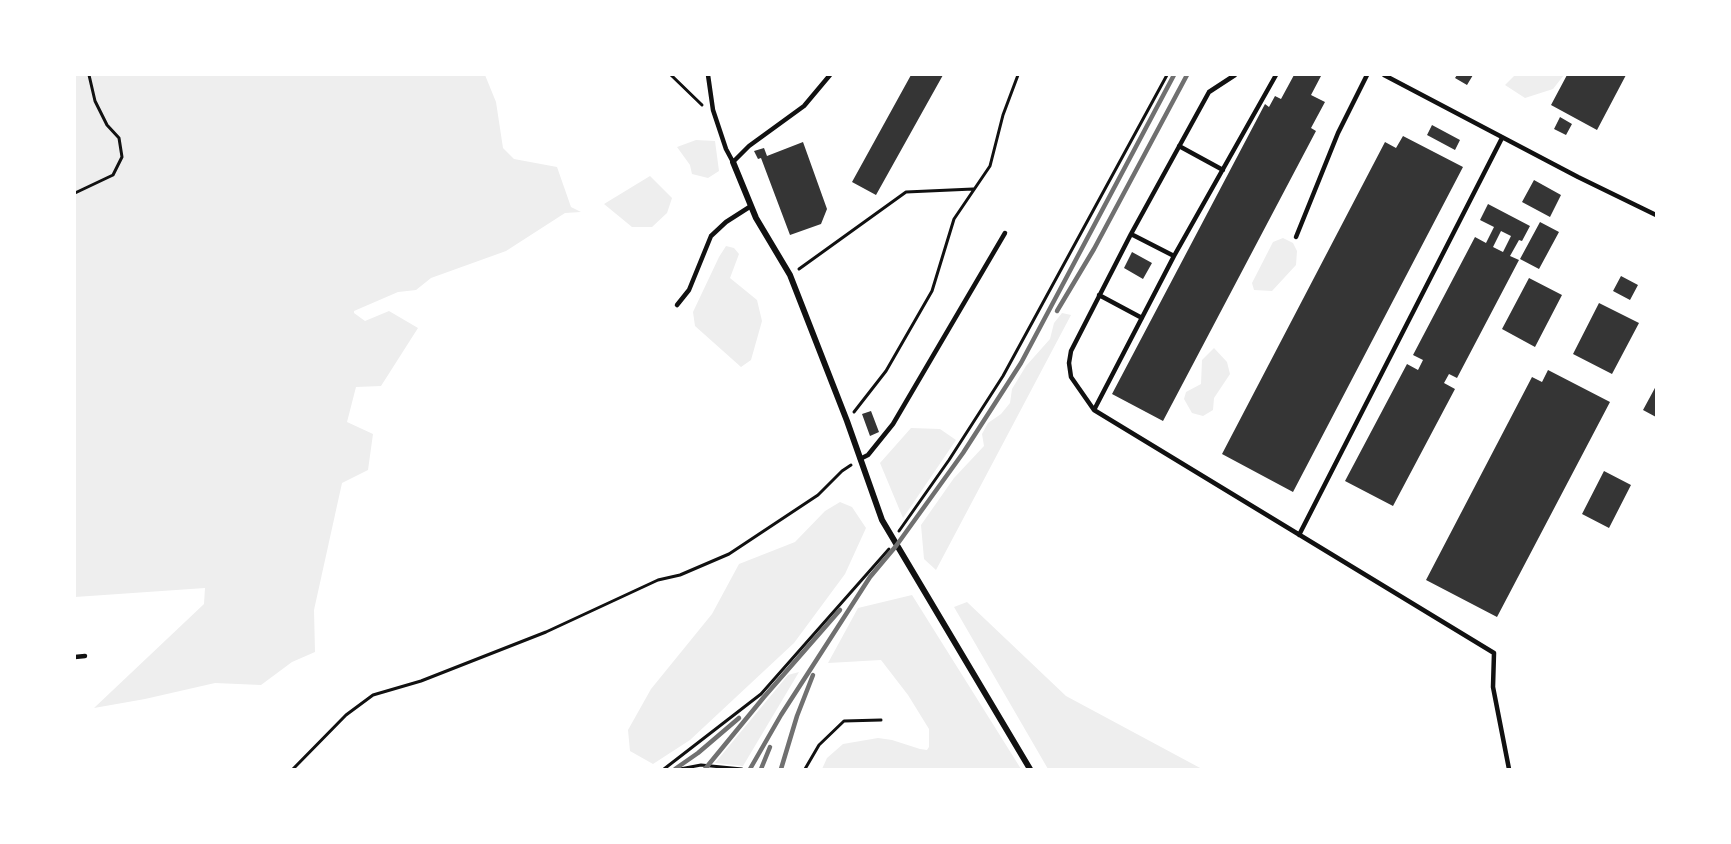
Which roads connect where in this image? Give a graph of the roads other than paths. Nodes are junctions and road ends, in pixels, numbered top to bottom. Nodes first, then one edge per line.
1 (708, 75) edge
2 (830, 75) edge
3 (1235, 75) edge
4 (1276, 75) edge
5 (1367, 75) edge
6 (1384, 75) edge
7 (1502, 138) junction
8 (1179, 146) junction
9 (734, 162) junction
10 (1223, 170) junction
11 (751, 206) junction
12 (1656, 215) edge
13 (1005, 233) dead end
14 (1131, 234) junction
15 (1296, 237) dead end
16 (1174, 256) junction
17 (1099, 296) junction
18 (677, 305) dead end
19 (1142, 318) junction
20 (1094, 410) junction
21 (860, 459) junction
22 (1299, 535) junction
23 (85, 656) dead end
24 (75, 657) edge
25 (1030, 769) edge
26 (1509, 769) edge

1 - 9 lane
2 - 9 lane
3 - 8 lane
4 - 10 lane
5 - 15 lane
6 - 7 lane
7 - 12 lane
7 - 22 lane
8 - 10 lane
8 - 14 lane
9 - 11 street
10 - 16 lane
11 - 18 lane
11 - 21 street
13 - 21 lane
14 - 16 lane
14 - 17 lane
16 - 19 lane
17 - 19 lane
17 - 20 lane
19 - 20 lane
20 - 22 lane
21 - 25 street
22 - 26 lane
23 - 24 lane

